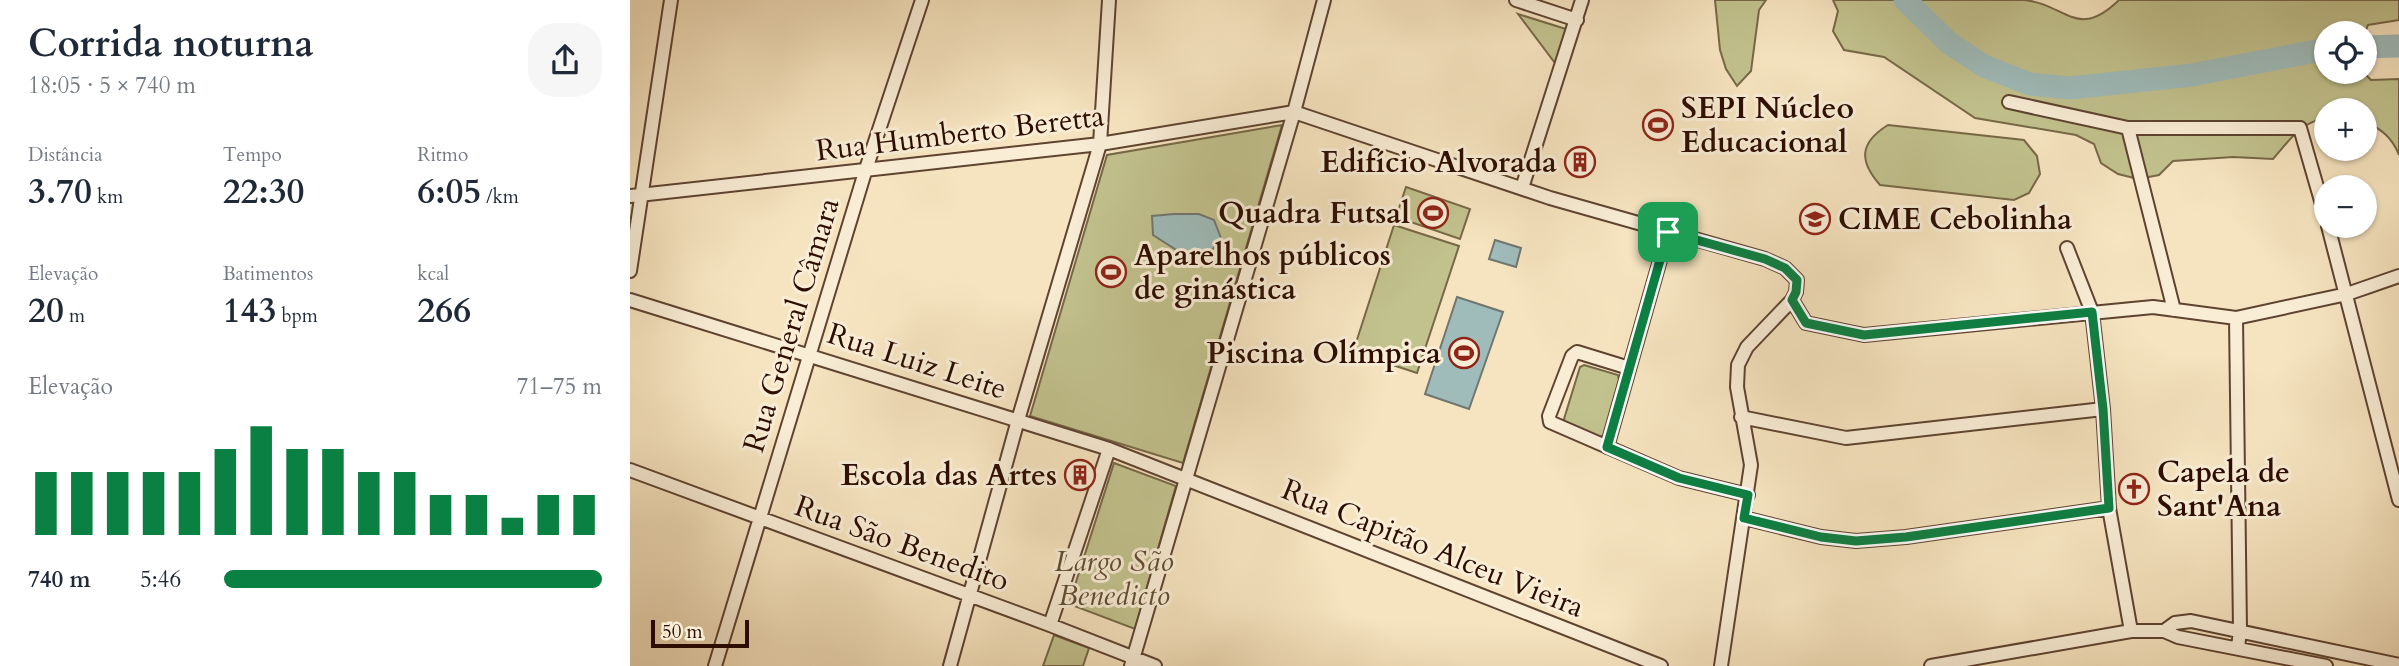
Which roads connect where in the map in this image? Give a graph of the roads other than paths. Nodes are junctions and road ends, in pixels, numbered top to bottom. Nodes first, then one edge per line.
1 (671, 0) edge
2 (922, 0) edge
3 (1109, 0) edge
4 (1324, 0) edge
5 (1517, 0) edge
6 (1582, 0) edge
7 (1577, 20) junction
8 (2009, 102) dead end
9 (1294, 112) junction
10 (2128, 128) junction
11 (1100, 144) junction
12 (864, 172) junction
13 (2314, 176) edge
14 (1522, 188) junction
15 (635, 195) edge
16 (1668, 232) junction
17 (2331, 238) edge
18 (2067, 248) dead end
19 (630, 271) edge
20 (2399, 276) edge
21 (2347, 294) junction
22 (630, 300) edge
23 (1792, 300) junction
24 (2174, 310) junction
25 (2092, 312) junction
26 (2236, 318) junction
27 (809, 354) junction
28 (1629, 368) junction
29 (2103, 409) junction
30 (1741, 417) junction
31 (1018, 420) junction
32 (1607, 447) junction
33 (1109, 449) junction
34 (630, 470) edge
35 (1186, 478) junction
36 (1748, 495) junction
37 (2399, 500) edge
38 (2109, 508) junction
39 (760, 518) junction
40 (1744, 518) junction
41 (969, 595) junction
42 (1050, 625) junction
43 (2131, 631) junction
44 (2164, 631) junction
45 (2240, 631) junction
46 (2238, 648) junction
47 (1132, 662) edge
48 (2399, 665) edge
49 (715, 666) edge
50 (950, 666) edge
51 (1155, 666) edge
52 (1661, 666) edge
53 (1721, 666) edge
54 (1931, 666) edge
55 (2326, 666) edge

1 - 15 street
2 - 12 street, Rua General Câmara
3 - 11 street
4 - 9 street
5 - 7 street
6 - 7 street
7 - 14 street
8 - 10 street
9 - 11 street, Rua Humberto Beretta
9 - 14 street
9 - 35 street
10 - 13 street
10 - 24 street
11 - 12 street, Rua Humberto Beretta
11 - 31 street
12 - 15 street, Rua Humberto Beretta
12 - 27 street, Rua General Câmara
14 - 16 street
15 - 19 street
16 - 23 street
16 - 28 street
17 - 21 street
18 - 25 street
20 - 21 street
21 - 26 street
21 - 37 street
22 - 27 street, Rua Luiz Leite
23 - 25 street
23 - 30 street
24 - 25 street
24 - 26 street
25 - 29 street
26 - 45 street
27 - 31 street, Rua Luiz Leite
27 - 39 street, Rua General Câmara
28 - 32 street
28 - 32 street
29 - 30 street
29 - 38 street
30 - 36 street
31 - 33 street, Rua Luiz Leite
31 - 41 street
32 - 36 street
33 - 35 street, Rua Luiz Leite
33 - 42 street
34 - 39 street, Rua São Benedito
35 - 47 street
35 - 52 street, Rua Capitão Alceu Vieira
36 - 40 street
38 - 40 street
38 - 43 street
39 - 41 street, Rua São Benedito
39 - 49 street, Rua General Câmara
40 - 53 street
41 - 42 street, Rua São Benedito
41 - 50 street
42 - 47 street, Rua São Benedito
43 - 44 street
43 - 54 street
44 - 45 street
44 - 46 street
45 - 46 street
45 - 48 street
46 - 55 street
47 - 51 street, Rua São Benedito

